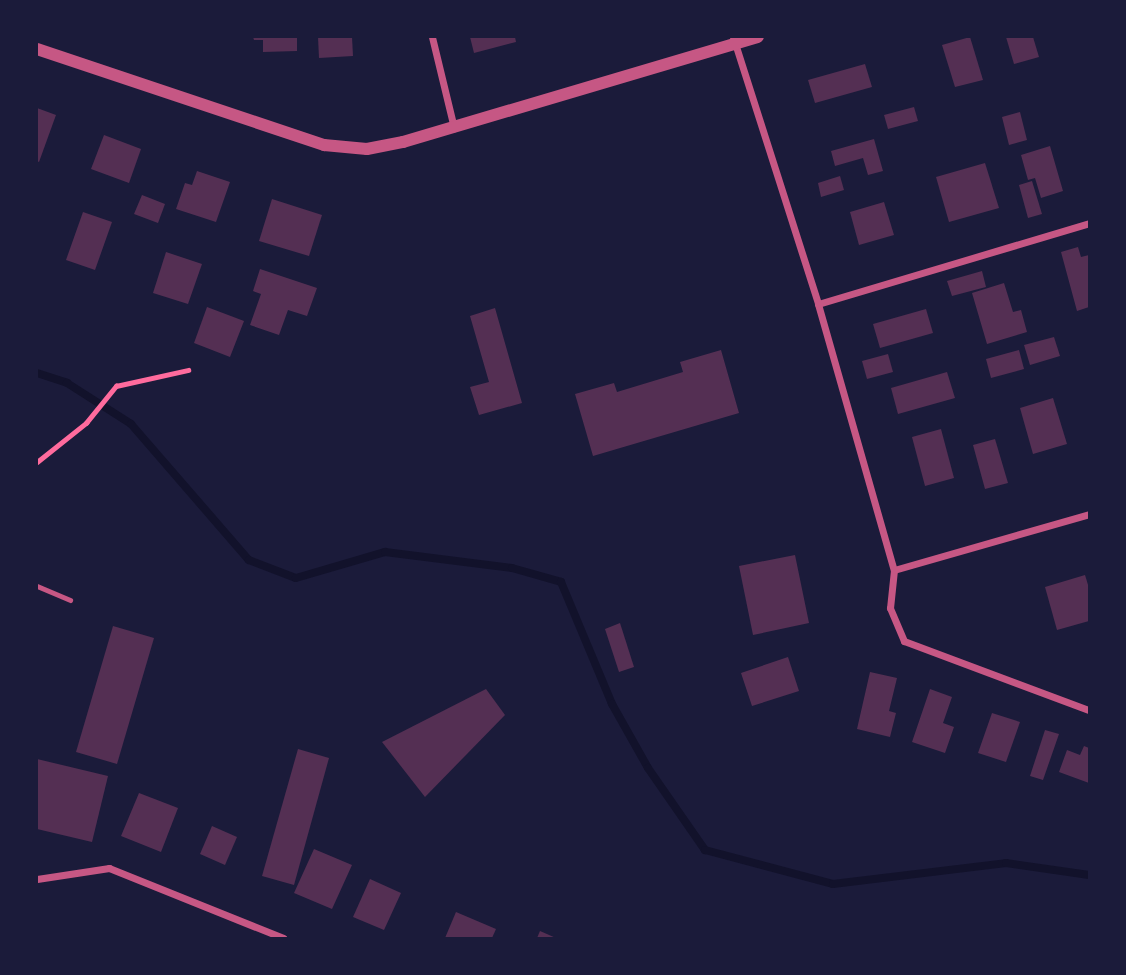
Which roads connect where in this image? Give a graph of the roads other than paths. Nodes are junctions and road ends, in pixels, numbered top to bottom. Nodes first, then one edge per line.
1 (432, 37) edge
2 (758, 37) edge
3 (734, 40) edge
4 (37, 49) edge
5 (454, 128) junction
6 (1089, 223) edge
7 (818, 304) junction
8 (1089, 514) edge
9 (894, 570) junction
10 (37, 586) edge
11 (69, 600) dead end
12 (1089, 710) edge
13 (37, 879) edge
14 (283, 938) edge

1 - 5 street
2 - 3 street
3 - 5 street
3 - 7 street
4 - 5 street
6 - 7 street
7 - 9 street
8 - 9 street
9 - 12 street
10 - 11 lane
13 - 14 street

